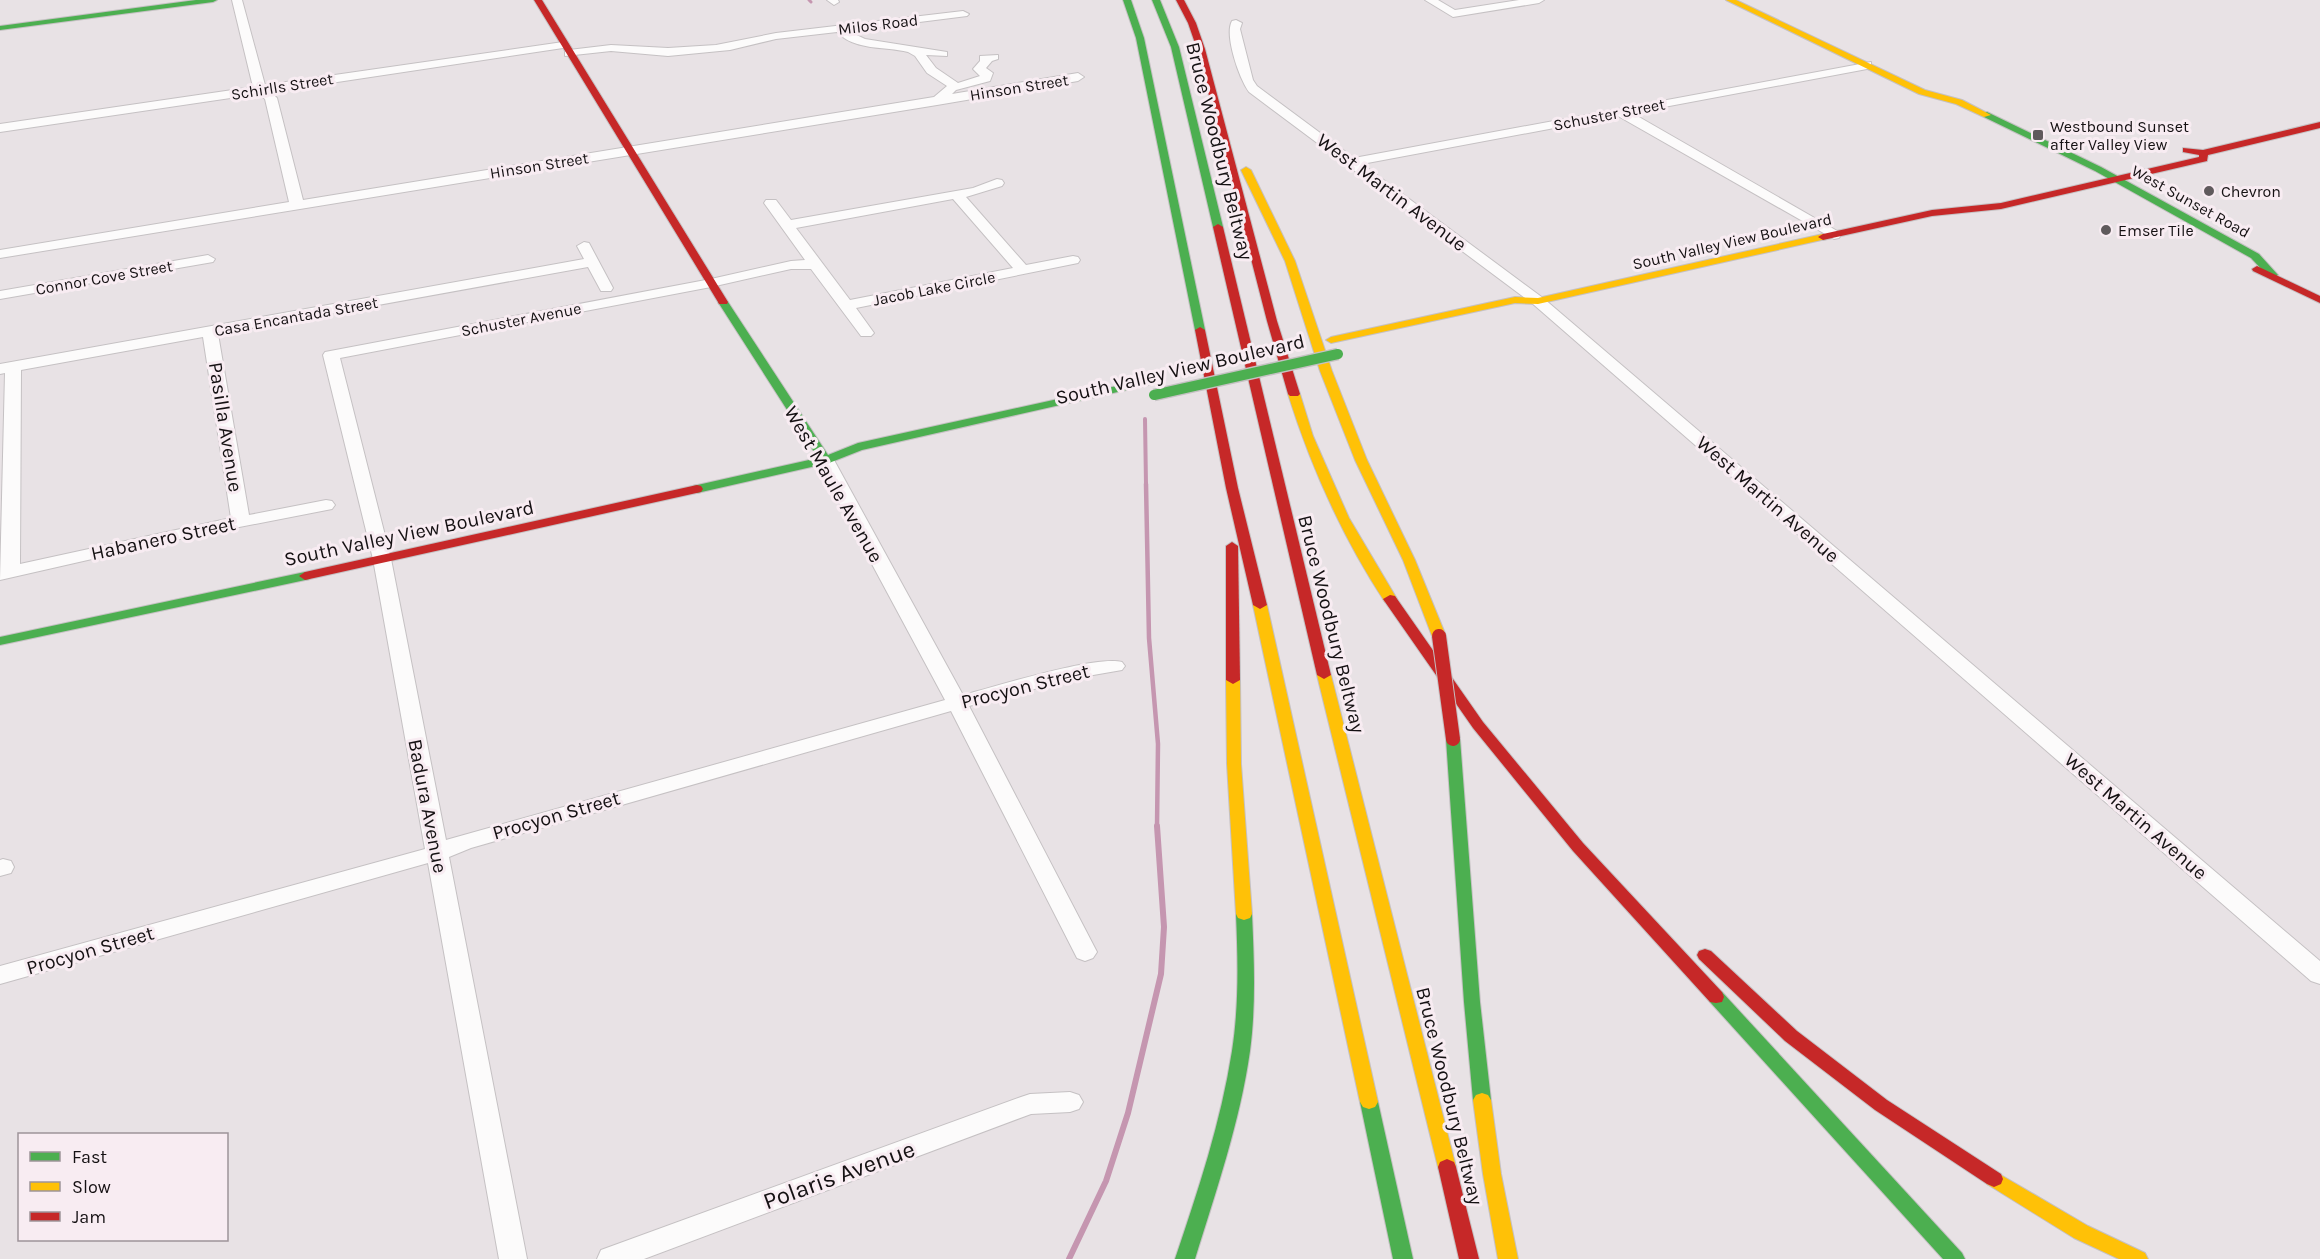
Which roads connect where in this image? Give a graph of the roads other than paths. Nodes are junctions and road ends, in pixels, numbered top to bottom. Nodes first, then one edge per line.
1 (213, 0) edge
2 (237, 0) edge
3 (538, 0) edge
4 (1127, 0) edge
5 (1156, 0) edge
6 (1180, 0) edge
7 (1430, 0) edge
8 (1539, 0) edge
9 (1730, 0) edge
10 (963, 14) dead end
11 (1236, 23) dead end
12 (0, 28) edge
13 (840, 29) junction
14 (566, 49) junction
15 (913, 50) junction
16 (942, 54) dead end
17 (994, 57) dead end
18 (1867, 65) junction
19 (1078, 77) dead end
20 (260, 89) junction
21 (950, 90) junction
22 (1922, 92) junction
23 (937, 101) junction
24 (1621, 111) junction
25 (1217, 116) junction
26 (2320, 125) edge
27 (0, 128) edge
28 (630, 150) junction
29 (2203, 153) junction
30 (2136, 160) dead end
31 (1352, 162) junction
32 (2113, 165) dead end
33 (2098, 169) junction
34 (2077, 173) junction
35 (2119, 179) junction
36 (997, 183) dead end
37 (2097, 184) junction
38 (1990, 193) dead end
39 (956, 194) junction
40 (2128, 202) dead end
41 (771, 203) dead end
42 (297, 205) junction
43 (1932, 213) junction
44 (789, 225) junction
45 (1834, 235) junction
46 (585, 246) dead end
47 (0, 254) edge
48 (208, 259) dead end
49 (1073, 260) dead end
50 (593, 262) junction
51 (2241, 263) dead end
52 (816, 264) junction
53 (1023, 270) junction
54 (2273, 275) junction
55 (711, 283) junction
56 (606, 288) dead end
57 (0, 295) edge
58 (2320, 300) edge
59 (1538, 301) junction
60 (845, 306) junction
61 (210, 332) junction
62 (866, 333) dead end
63 (1417, 336) dead end
64 (1344, 352) dead end
65 (331, 355) joint
66 (7, 368) edge
67 (1197, 370) dead end
68 (4, 417) edge
69 (825, 460) junction
70 (1232, 488) junction
71 (326, 505) dead end
72 (241, 522) junction
73 (382, 559) junction
74 (5, 572) edge
75 (0, 641) edge
76 (1115, 666) dead end
77 (957, 703) junction
78 (1479, 725) junction
79 (1578, 825) dead end
80 (436, 853) junction
81 (1696, 948) dead end
82 (1085, 952) dead end
83 (0, 975) edge
84 (2320, 975) edge
85 (1070, 1102) dead end
86 (513, 1259) edge
87 (611, 1259) edge
88 (1185, 1259) edge
89 (1403, 1259) edge
90 (1468, 1259) edge
91 (1508, 1259) edge
92 (1955, 1259) edge
93 (2138, 1259) edge

1 - 12 main road
2 - 20 street
3 - 14 main road, West Maule Avenue
4 - 70 main road
5 - 90 main road, Bruce Woodbury Beltway
6 - 25 main road
7 - 8 street
9 - 18 main road, West Sunset Road
10 - 13 street, Milos Road
11 - 31 street, West Martin Avenue
13 - 14 street, Milos Road
13 - 15 street
14 - 20 street, Schirlls Street
14 - 28 main road, West Maule Avenue
15 - 16 street
15 - 21 street
17 - 21 street
18 - 22 main road, West Sunset Road
18 - 24 street, Schuster Street
19 - 23 street, Hinson Street
20 - 27 street, Schirlls Street
20 - 42 street
21 - 23 street
22 - 33 main road, West Sunset Road
22 - 34 main road, West Sunset Road
23 - 28 street, Hinson Street
24 - 31 street, Schuster Street
24 - 45 street
25 - 78 main road
25 - 91 main road, bridge
26 - 29 main road, South Valley View Boulevard
28 - 42 street, Hinson Street
28 - 55 main road, West Maule Avenue
29 - 30 main road, South Valley View Boulevard
29 - 35 main road, South Valley View Boulevard
31 - 59 street, West Martin Avenue
32 - 33 main road
33 - 34 main road
33 - 35 main road, West Sunset Road
34 - 37 main road, West Sunset Road
35 - 37 main road, South Valley View Boulevard
35 - 54 main road, West Sunset Road
36 - 39 street
37 - 40 main road, West Sunset Road
37 - 43 main road, South Valley View Boulevard
38 - 43 main road, South Valley View Boulevard
39 - 44 street
39 - 53 street, Jacob Lake Circle
41 - 44 street, Jacob Lake Circle
42 - 47 street, Hinson Street
43 - 45 main road, South Valley View Boulevard
44 - 52 street, Jacob Lake Circle
45 - 59 main road, South Valley View Boulevard
46 - 50 street
48 - 57 street, Connor Cove Street
49 - 53 street, Jacob Lake Circle
50 - 56 street
50 - 61 street, Casa Encantada Street
51 - 54 main road, West Sunset Road
52 - 55 street
52 - 60 street, Jacob Lake Circle
53 - 60 street, Jacob Lake Circle
54 - 58 main road, West Sunset Road
55 - 65 street, Schuster Avenue
55 - 69 main road, West Maule Avenue
59 - 63 main road, South Valley View Boulevard
59 - 67 main road, South Valley View Boulevard
59 - 84 street, West Martin Avenue
60 - 62 street, Jacob Lake Circle
61 - 66 street, Casa Encantada Street
61 - 72 street, Pasilla Avenue
64 - 69 main road, South Valley View Boulevard, bridge
65 - 73 street, Badura Avenue
66 - 68 street
68 - 74 street
69 - 73 main road, South Valley View Boulevard
69 - 77 street, West Maule Avenue
70 - 88 main road
70 - 89 main road
71 - 72 street, Habanero Street
72 - 74 street, Habanero Street
73 - 75 main road, South Valley View Boulevard
73 - 80 street, Badura Avenue
76 - 77 street, Procyon Street
77 - 80 street, Procyon Street
77 - 82 street, West Maule Avenue
78 - 79 main road
78 - 92 main road
80 - 83 street, Procyon Street
80 - 86 street, Badura Avenue
81 - 93 main road
85 - 87 street, Polaris Avenue

